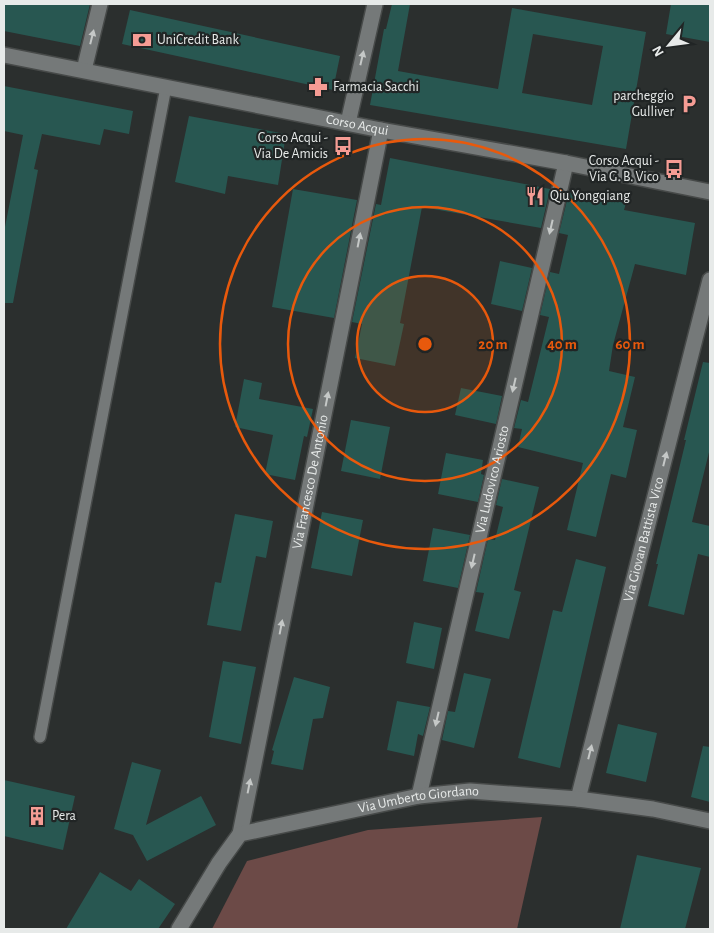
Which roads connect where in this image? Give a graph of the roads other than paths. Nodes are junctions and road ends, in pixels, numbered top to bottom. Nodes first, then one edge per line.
1 (100, 4) edge
2 (375, 4) edge
3 (4, 55) edge
4 (84, 70) junction
5 (166, 87) junction
6 (348, 123) junction
7 (381, 130) junction
8 (566, 163) junction
9 (710, 192) edge
10 (710, 280) edge
11 (40, 737) dead end
12 (419, 796) junction
13 (578, 799) junction
14 (710, 822) edge
15 (240, 834) junction
16 (179, 929) edge

4 -> 1 street
6 -> 2 street
3 - 4 street, Corso Acqui
4 - 5 street, Corso Acqui
5 - 6 street, Corso Acqui
5 - 11 lane
6 - 7 street, Corso Acqui
7 - 8 street, Corso Acqui
15 -> 7 street, Via Francesco De Antonio
8 - 9 street, Corso Acqui
8 -> 12 street, Via Ludovico Ariosto
13 -> 10 street, Via Giovan Battista Vico
12 - 13 street, Via Umberto Giordano
12 - 15 street, Via Umberto Giordano
13 - 14 street, Via Umberto Giordano
15 - 16 street

